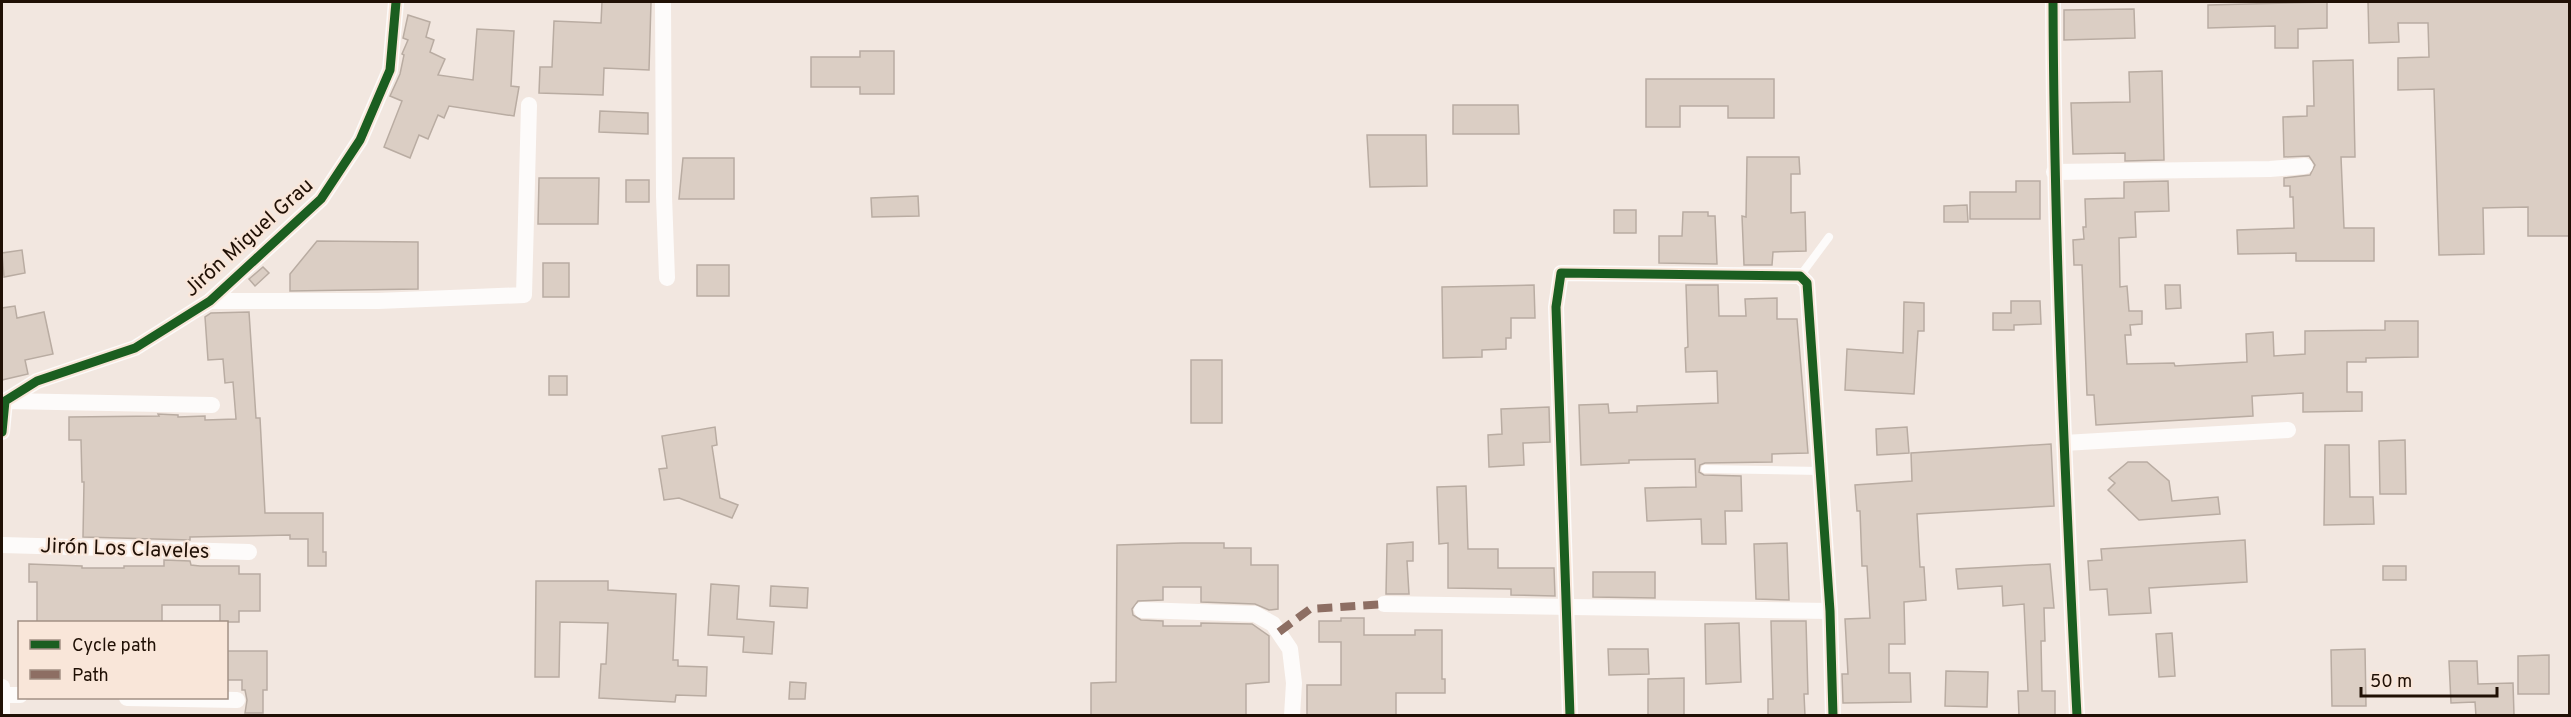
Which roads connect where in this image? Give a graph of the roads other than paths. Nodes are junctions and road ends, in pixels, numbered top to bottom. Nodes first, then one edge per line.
1 (396, 2) edge
2 (663, 2) edge
3 (2053, 2) edge
4 (529, 105) dead end
5 (2306, 166) dead end
6 (2054, 172) junction
7 (1829, 237) dead end
8 (1800, 276) junction
9 (667, 278) dead end
10 (210, 301) junction
11 (3, 400) edge
12 (212, 405) dead end
13 (2288, 430) dead end
14 (2, 432) edge
15 (2064, 443) junction
16 (1705, 469) dead end
17 (1820, 471) junction
18 (2, 544) edge
19 (249, 552) dead end
20 (1384, 604) dead end
21 (1566, 608) junction
22 (1142, 610) dead end
23 (1830, 611) junction
24 (2, 687) edge
25 (2, 695) edge
26 (18, 695) edge
27 (182, 699) edge
28 (237, 700) dead end
29 (2, 716) edge
30 (1292, 716) edge
31 (1570, 716) edge
32 (1833, 716) edge
33 (2077, 716) edge

1 - 10 street, Jirón Miguel Grau
2 - 9 street
3 - 6 street
4 - 10 street
5 - 6 street
6 - 15 street
7 - 8 lane
8 - 17 street
8 - 21 street
10 - 11 street, Jirón Miguel Grau
11 - 12 street
11 - 14 street
13 - 15 street
15 - 33 street
16 - 17 lane
17 - 23 street
18 - 19 street, Jirón Los Claveles
20 - 21 street
21 - 23 street
21 - 31 street
22 - 30 street
23 - 32 street
24 - 25 street
25 - 26 street
25 - 29 street
27 - 28 street

